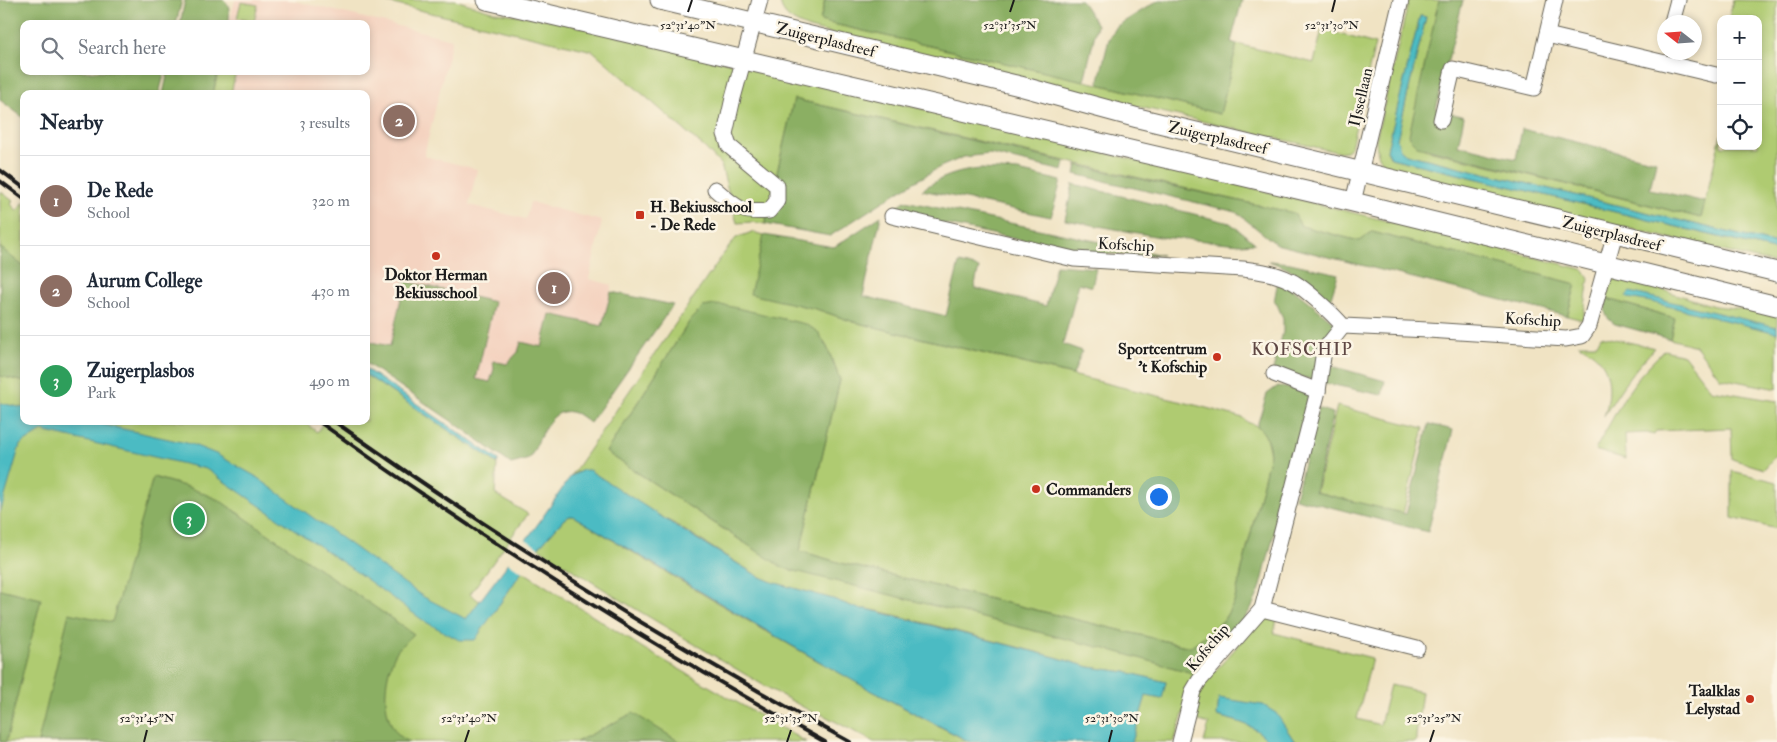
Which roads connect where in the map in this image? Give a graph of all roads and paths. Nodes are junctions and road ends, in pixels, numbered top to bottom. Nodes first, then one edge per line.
1 (487, 0) edge
2 (660, 0) edge
3 (760, 0) edge
4 (1401, 0) edge
5 (1555, 0) edge
6 (1678, 0) edge
7 (1674, 15) edge
8 (754, 21) junction
9 (1547, 35) junction
10 (1657, 57) edge
11 (744, 59) junction
12 (1670, 60) edge
13 (1716, 76) dead end
14 (1441, 120) dead end
15 (1360, 172) junction
16 (715, 189) dead end
17 (1353, 202) junction
18 (892, 216) dead end
19 (1615, 233) junction
20 (1606, 264) junction
21 (1777, 272) edge
22 (1777, 306) edge
23 (1343, 326) junction
24 (1274, 374) dead end
25 (1318, 391) junction
26 (1262, 609) junction
27 (1416, 648) dead end
28 (1180, 742) edge

1 - 11 main road, Zuigerplasdreef
2 - 8 main road, Zuigerplasdreef
3 - 8 street
4 - 15 street, IJssellaan
5 - 9 street
6 - 7 street
8 - 11 street
8 - 15 main road, Zuigerplasdreef
9 - 10 street
9 - 14 street
11 - 16 street
11 - 17 main road, Zuigerplasdreef
12 - 13 street
15 - 17 street, IJssellaan
15 - 19 main road, Zuigerplasdreef
17 - 20 main road, Zuigerplasdreef
18 - 23 street, Kofschip
19 - 20 street, Kofschip
19 - 21 main road, Zuigerplasdreef
20 - 22 main road, Zuigerplasdreef
20 - 23 street, Kofschip
23 - 25 street, Kofschip
24 - 25 street
25 - 26 street, Kofschip
26 - 27 street
26 - 28 street, Kofschip

